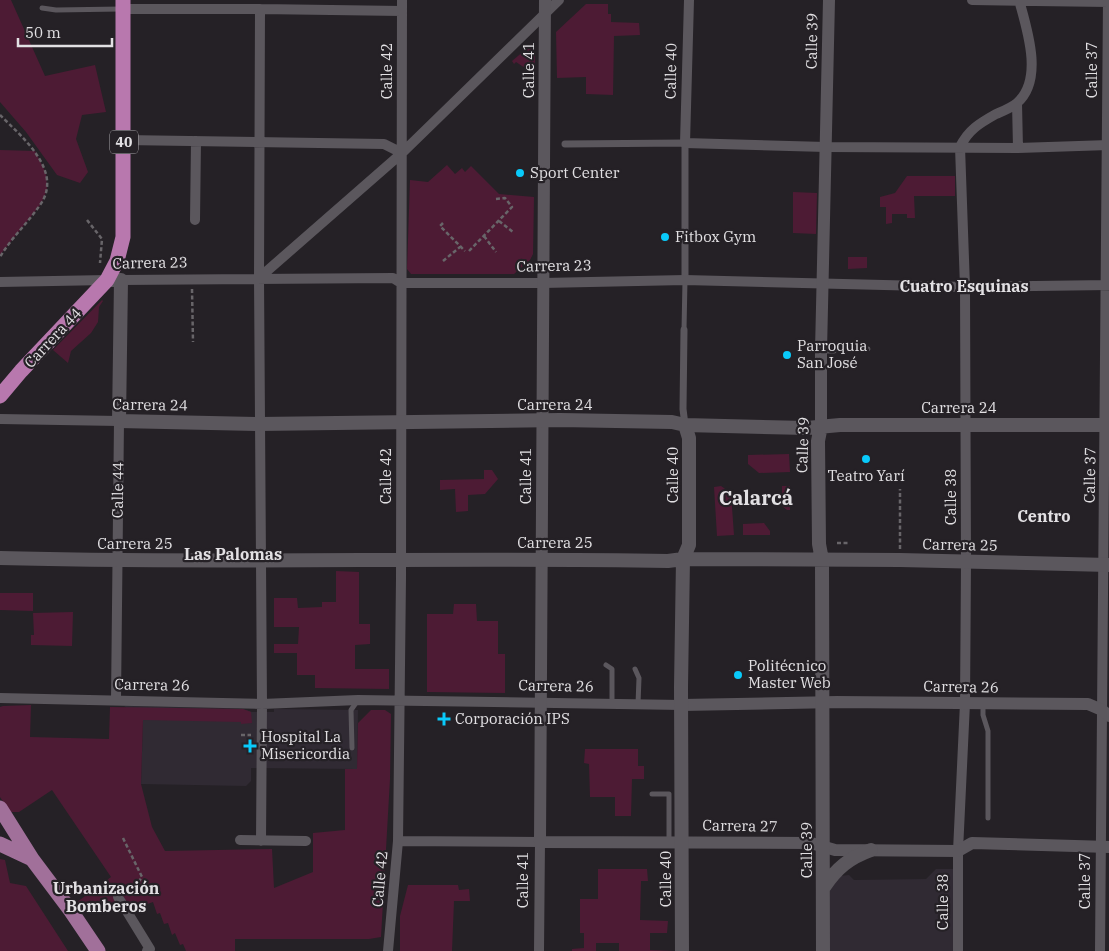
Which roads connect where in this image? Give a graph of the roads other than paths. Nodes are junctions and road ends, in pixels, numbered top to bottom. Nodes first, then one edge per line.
1 (402, 0) edge
2 (559, 0) edge
3 (689, 0) edge
4 (829, 0) edge
5 (972, 0) edge
6 (1019, 0) edge
7 (1108, 1) edge
8 (123, 4) edge
9 (545, 6) edge
10 (42, 8) dead end
11 (260, 8) junction
12 (402, 11) junction
13 (1017, 103) junction
14 (124, 140) junction
15 (196, 141) junction
16 (260, 142) junction
17 (685, 143) junction
18 (565, 144) dead end
19 (1108, 145) edge
20 (826, 147) junction
21 (960, 147) junction
22 (1018, 148) junction
23 (402, 153) junction
24 (195, 220) dead end
25 (259, 278) junction
26 (114, 280) junction
27 (685, 280) junction
28 (0, 282) edge
29 (401, 283) junction
30 (544, 283) junction
31 (822, 284) junction
32 (1108, 285) edge
33 (966, 287) junction
34 (684, 330) joint
35 (868, 349) dead end
36 (842, 350) dead end
37 (821, 351) junction
38 (834, 351) dead end
39 (0, 396) edge
40 (0, 418) edge
41 (119, 421) junction
42 (542, 421) junction
43 (401, 423) junction
44 (259, 424) junction
45 (965, 424) junction
46 (685, 425) junction
47 (1107, 425) edge
48 (821, 426) junction
49 (0, 558) edge
50 (543, 559) junction
51 (684, 559) junction
52 (822, 560) junction
53 (117, 561) junction
54 (260, 561) junction
55 (401, 561) junction
56 (966, 562) junction
57 (1106, 565) edge
58 (606, 665) dead end
59 (635, 669) dead end
60 (0, 698) edge
61 (116, 700) junction
62 (358, 700) junction
63 (399, 701) junction
64 (542, 702) junction
65 (612, 703) junction
66 (822, 703) junction
67 (965, 703) junction
68 (983, 703) junction
69 (262, 704) junction
70 (638, 704) junction
71 (682, 704) junction
72 (1106, 713) edge
73 (352, 748) dead end
74 (652, 794) dead end
75 (0, 808) edge
76 (988, 818) dead end
77 (240, 840) dead end
78 (262, 840) junction
79 (398, 840) junction
80 (306, 841) dead end
81 (540, 842) junction
82 (676, 842) junction
83 (0, 844) edge
84 (823, 847) junction
85 (1104, 847) edge
86 (871, 850) junction
87 (958, 851) junction
88 (32, 859) junction
89 (824, 887) junction
90 (118, 897) road end
91 (98, 951) edge
92 (147, 951) edge
93 (388, 951) edge
94 (539, 951) edge
95 (682, 951) edge
96 (823, 951) edge
97 (958, 951) edge
98 (1100, 951) edge

1 - 12 street, Calle 42
2 - 9 street
3 - 17 street, Calle 40
4 - 20 street, Calle 39
5 - 6 street
6 - 7 street
6 - 13 street
7 - 19 street, Calle 37
8 - 10 lane
8 - 11 street
8 - 14 highway, Calle 44 / 40
9 - 23 street
9 - 30 street, Calle 41
11 - 12 street
11 - 16 street
12 - 23 street, Calle 42
13 - 21 street
13 - 22 street
14 - 15 street
14 - 26 highway, Calle 44 / 40
15 - 16 street
15 - 24 street
16 - 23 street
16 - 25 street
17 - 18 street
17 - 20 street
17 - 27 street, Calle 40
19 - 22 street
19 - 32 street, Calle 37
20 - 21 street
20 - 31 street, Calle 39
21 - 22 street
21 - 33 street, Calle 38
23 - 25 street
23 - 29 street, Calle 42
25 - 26 street, Carrera 23
25 - 29 street, Carrera 23
25 - 44 street
26 - 28 street, Carrera 23
26 - 39 highway, Carrera 44 / 40
26 - 41 main road, Calle 44
27 - 30 street, Carrera 23
27 - 31 street, Carrera 23
27 - 34 lane, Calle 40
29 - 30 street, Carrera 23
29 - 43 street, Calle 42
30 - 42 street, Calle 41
31 - 33 street, Carrera 23
31 - 37 street, Calle 39
32 - 33 street, Carrera 23
32 - 47 street, Calle 37
33 - 45 street, Calle 38
34 - 46 street, Calle 40
35 - 36 lane
37 - 38 lane
37 - 48 street, Calle 39
40 - 41 street, Carrera 24
41 - 44 main road, Carrera 24
41 - 53 street, Calle 44
42 - 43 main road, Carrera 24
42 - 46 main road, Carrera 24
42 - 50 street, Calle 41
43 - 44 main road, Carrera 24
43 - 55 street, Calle 42
44 - 54 street
45 - 47 main road, Carrera 24
45 - 48 main road, Carrera 24
45 - 56 street, Calle 38
46 - 48 main road, Carrera 24
46 - 51 main road, Calle 40
47 - 57 street, Calle 37
48 - 52 main road, Calle 39
49 - 53 main road, Carrera 25
50 - 51 main road, Carrera 25
50 - 55 main road, Carrera 25
50 - 64 street, Calle 41
51 - 52 main road, Carrera 25
51 - 71 main road, Calle 40
52 - 56 main road, Carrera 25
52 - 66 main road, Calle 39
53 - 54 main road, Carrera 25
53 - 61 street, Calle 44
54 - 55 main road, Carrera 25
54 - 69 street
55 - 63 street, Calle 42
56 - 57 main road, Carrera 25
56 - 67 street, Calle 38
57 - 72 street, Calle 37
58 - 65 lane
59 - 70 lane
60 - 61 street, Carrera 26
61 - 69 street, Carrera 26
62 - 63 street, Carrera 26
62 - 69 street, Carrera 26
62 - 73 lane
63 - 64 street, Carrera 26
63 - 79 street, Calle 42
64 - 65 street, Carrera 26
64 - 81 street, Calle 41
65 - 70 street, Carrera 26
66 - 67 street, Carrera 26
66 - 71 street, Carrera 26
66 - 84 main road, Calle 39
67 - 68 street, Carrera 26
67 - 87 street, Calle 38
68 - 72 street, Carrera 26
68 - 76 lane
69 - 78 street
70 - 71 street, Carrera 26
71 - 82 main road, Calle 40
72 - 85 street, Calle 37
74 - 82 lane
75 - 88 main road
77 - 78 street
78 - 80 street
79 - 81 street, Carrera 27
79 - 93 street, Calle 42
81 - 82 street, Carrera 27
81 - 94 street, Calle 41
82 - 84 street, Carrera 27
82 - 95 main road, Calle 40
83 - 88 main road
84 - 86 street, Carrera 27
84 - 89 main road, Calle 39
85 - 87 street, Carrera 27
85 - 98 street, Calle 37
86 - 87 street, Carrera 27
86 - 89 main road
87 - 97 street, Calle 38
88 - 91 main road
89 - 96 main road, Calle 39
90 - 92 street

